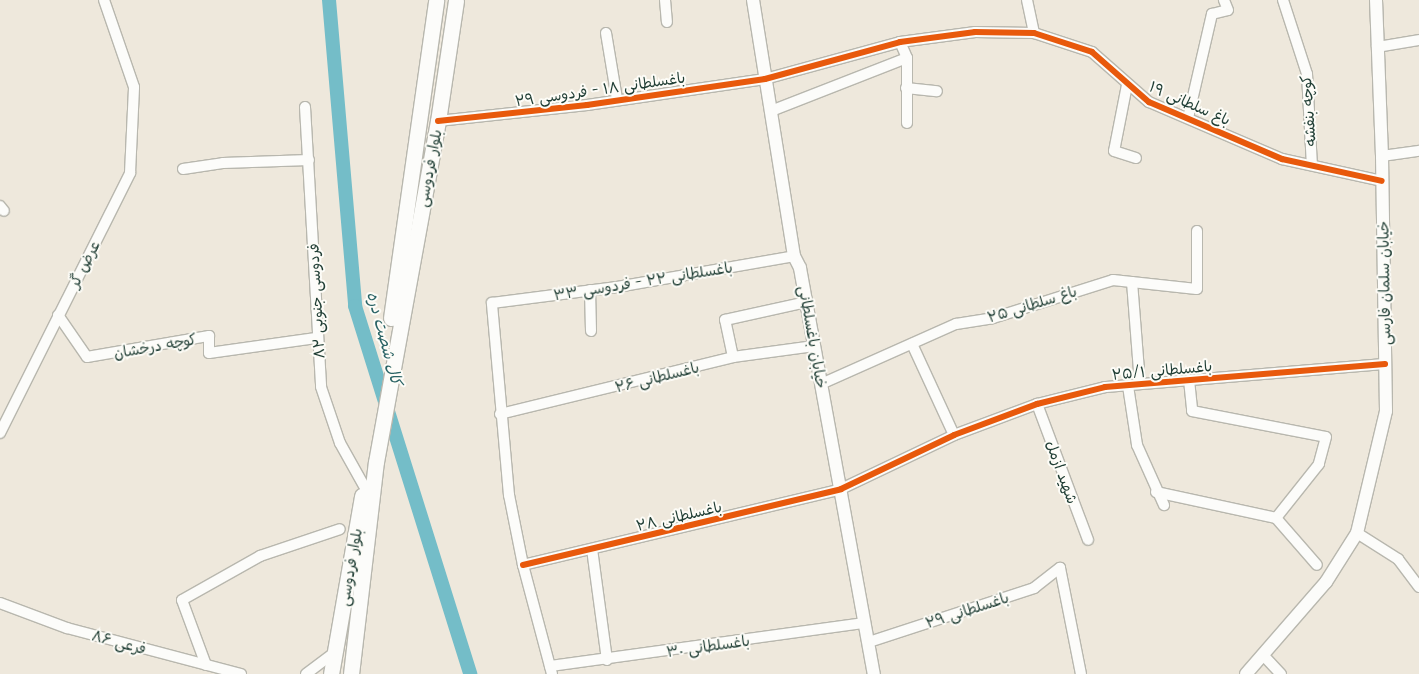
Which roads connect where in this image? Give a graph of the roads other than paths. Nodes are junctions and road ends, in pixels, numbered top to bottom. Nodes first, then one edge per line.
1 (104, 0) edge
2 (436, 0) edge
3 (456, 0) edge
4 (665, 0) edge
5 (753, 0) edge
6 (1027, 0) edge
7 (1224, 0) edge
8 (1283, 0) edge
9 (1376, 0) edge
10 (667, 22) dead end
11 (606, 33) dead end
12 (1034, 33) junction
13 (1419, 40) edge
14 (900, 42) junction
15 (1378, 47) junction
16 (907, 58) junction
17 (765, 79) junction
18 (1127, 85) junction
19 (906, 88) junction
20 (936, 91) dead end
21 (617, 99) junction
22 (305, 107) dead end
23 (771, 111) junction
24 (1188, 118) junction
25 (438, 121) junction
26 (907, 123) dead end
27 (1419, 151) edge
28 (1382, 156) junction
29 (1136, 158) dead end
30 (309, 160) junction
31 (1312, 166) junction
32 (183, 169) dead end
33 (1382, 181) junction
34 (1197, 231) dead end
35 (794, 256) junction
36 (1132, 282) junction
37 (590, 290) junction
38 (806, 302) junction
39 (58, 315) junction
40 (394, 330) junction
41 (591, 331) dead end
42 (316, 338) junction
43 (912, 344) junction
44 (814, 346) junction
45 (733, 358) junction
46 (1385, 364) junction
47 (1189, 380) junction
48 (821, 384) junction
49 (1140, 384) junction
50 (1128, 386) junction
51 (1037, 404) junction
52 (500, 414) junction
53 (0, 433) edge
54 (954, 435) junction
55 (372, 461) junction
56 (364, 486) junction
57 (840, 489) junction
58 (1156, 492) junction
59 (1164, 506) dead end
60 (1276, 518) junction
61 (340, 529) dead end
62 (1357, 533) junction
63 (1088, 540) dead end
64 (592, 550) junction
65 (523, 565) junction
66 (1316, 565) dead end
67 (1419, 587) edge
68 (0, 603) edge
69 (865, 623) junction
70 (869, 642) junction
71 (336, 651) junction
72 (1264, 656) junction
73 (607, 660) junction
74 (206, 665) junction
75 (551, 670) edge
76 (241, 674) edge
77 (306, 674) edge
78 (331, 674) edge
79 (351, 674) edge
80 (874, 674) edge
81 (1081, 674) edge
82 (1246, 674) edge
83 (1281, 674) edge

1 - 39 street, عرض گر
2 - 40 main road, بلوار فردوسی
3 - 25 main road, بلوار فردوسی
4 - 10 street
5 - 17 street, خیابان باغسلطانی
6 - 12 street
7 - 24 street
8 - 31 street, کوچه بنفشه
9 - 15 street, خیابان سلمان فارسی
11 - 21 street
12 - 14 street, باغ سلطانی ۱۹
12 - 18 street, باغ سلطانی ۱۹
13 - 15 street
14 - 16 street
14 - 17 street, باغ سلطانی ۱۹
15 - 28 street, خیابان سلمان فارسی
16 - 19 street
16 - 23 street
17 - 21 street, باغسلطانی ۱۸ - فردوسی ۲۹
17 - 23 street, خیابان باغسلطانی
18 - 24 street, باغ سلطانی ۱۹
18 - 29 street
19 - 20 street
19 - 26 street
21 - 25 street, باغسلطانی ۱۸ - فردوسی ۲۹
22 - 30 street, فردوسی جنوبی ۸۲
23 - 35 street, خیابان باغسلطانی
24 - 31 street, باغ سلطانی ۱۹
25 - 40 main road, بلوار فردوسی
27 - 28 street
28 - 33 street, خیابان سلمان فارسی
30 - 32 street
30 - 42 street, فردوسی جنوبی ۸۲
31 - 33 street, باغ سلطانی ۱۹
33 - 46 street, خیابان سلمان فارسی
34 - 36 street, باغ سلطانی ۲۵
35 - 37 street, باغسلطانی ۲۲ - فردوسی ۳۳
35 - 38 street, خیابان باغسلطانی
36 - 43 street, باغ سلطانی ۲۵
36 - 49 street
37 - 41 street
37 - 52 street, باغسلطانی ۲۲ - فردوسی ۳۳
38 - 44 street, خیابان باغسلطانی
38 - 45 street
39 - 42 street, کوچه درخشان
39 - 53 street, عرض گر
40 - 55 main road
42 - 56 street, فردوسی جنوبی ۸۲
43 - 48 street, باغ سلطانی ۲۵
43 - 54 street
44 - 45 street, باغسلطانی ۲۶
44 - 48 street, خیابان باغسلطانی
45 - 52 street, باغسلطانی ۲۶
46 - 47 street, باغسلطانی ۲۵/۱
46 - 62 street, خیابان سلمان فارسی
47 - 49 street, باغسلطانی ۲۵/۱
47 - 60 street
48 - 57 street, خیابان باغسلطانی
49 - 50 street, باغسلطانی ۲۵/۱
50 - 51 street, باغسلطانی ۲۵/۱
50 - 58 street
51 - 54 street, باغسلطانی ۲۵/۱
51 - 63 street, شهید ازمل
52 - 65 street
54 - 57 street, باغسلطانی ۲۵/۱
55 - 56 main road, بلوار فردوسی
55 - 79 main road, بلوار فردوسی
56 - 71 main road, بلوار فردوسی
57 - 64 street, باغسلطانی ۲۸
57 - 69 street, خیابان باغسلطانی
58 - 59 street
58 - 60 street
60 - 66 street
61 - 74 street
62 - 67 street
62 - 72 street, خیابان سلمان فارسی
64 - 65 street, باغسلطانی ۲۸
64 - 73 street
65 - 75 street
68 - 74 street, فرعی ۸۶
69 - 70 street, خیابان باغسلطانی
69 - 73 street, باغسلطانی ۳۰
70 - 80 street, خیابان باغسلطانی
70 - 81 street, باغسلطانی ۲۹
71 - 77 street
71 - 78 main road, بلوار فردوسی
72 - 82 street, خیابان سلمان فارسی
72 - 83 street
73 - 75 street, باغسلطانی ۳۰
74 - 76 street, فرعی ۸۶

